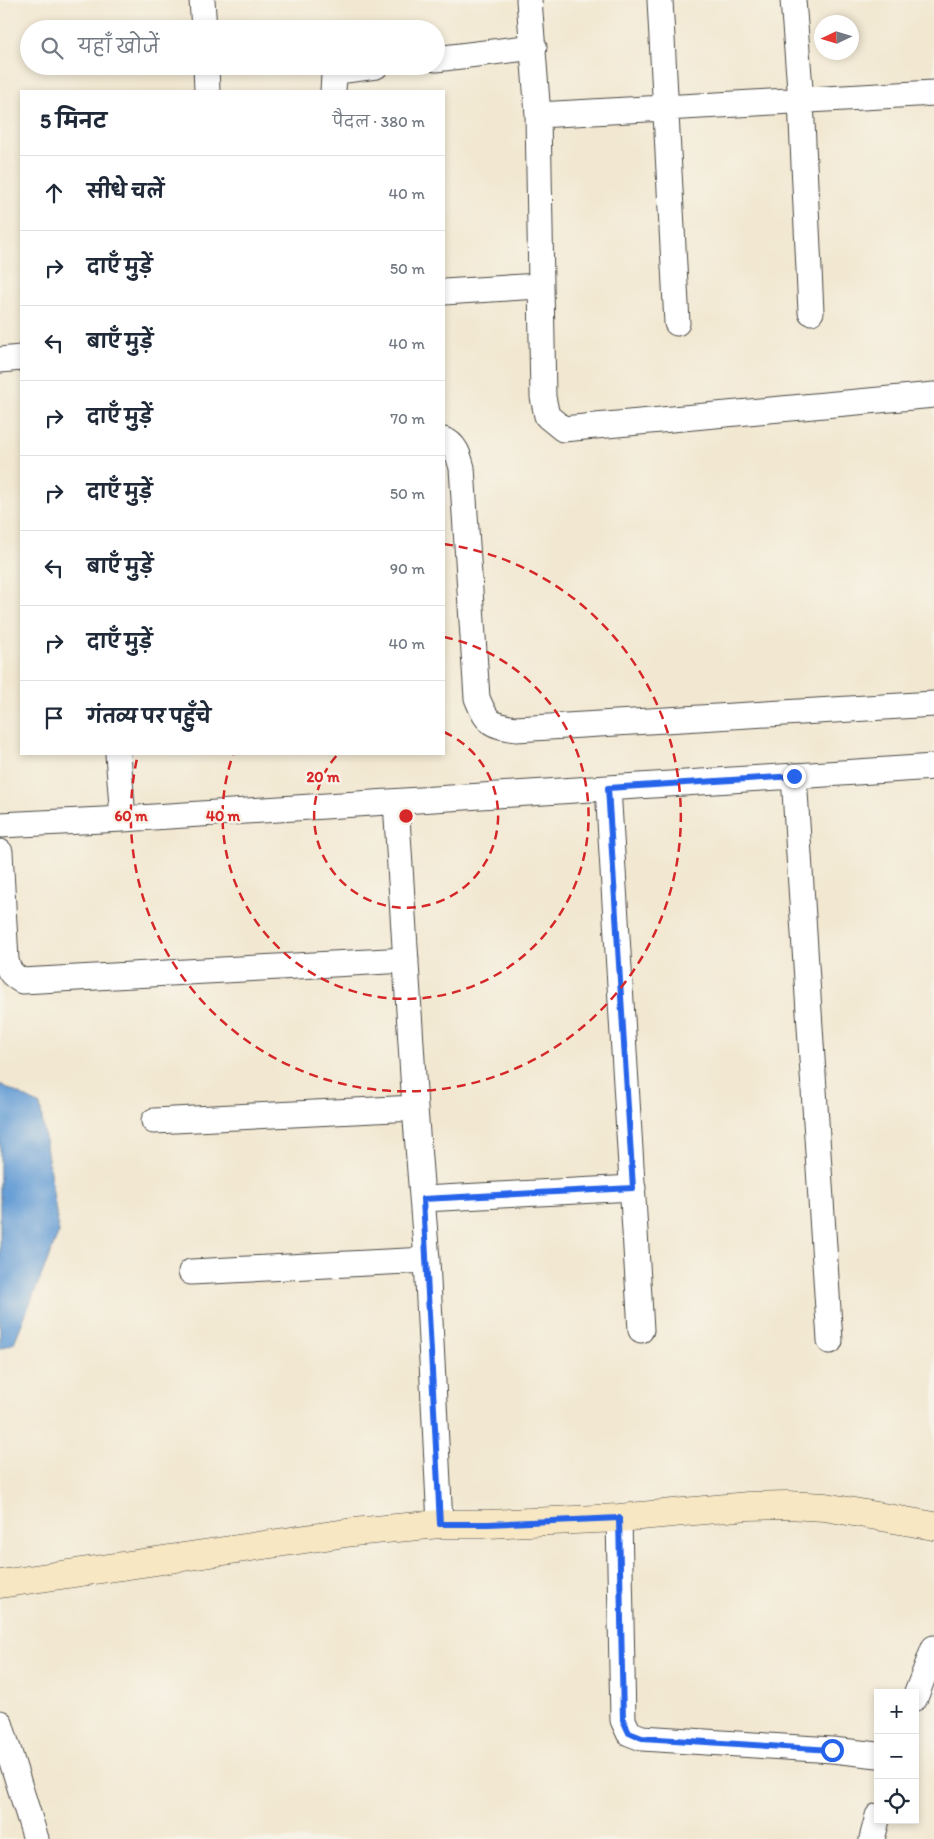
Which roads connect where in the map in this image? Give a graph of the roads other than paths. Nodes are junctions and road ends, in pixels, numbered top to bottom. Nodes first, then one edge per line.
1 (202, 0) edge
2 (529, 0) edge
3 (660, 0) edge
4 (792, 0) edge
5 (203, 20) edge
6 (534, 47) junction
7 (445, 58) edge
8 (207, 75) edge
9 (334, 75) edge
10 (208, 90) edge
11 (333, 90) edge
12 (934, 93) edge
13 (800, 101) junction
14 (666, 108) junction
15 (538, 115) junction
16 (539, 286) junction
17 (445, 292) edge
18 (811, 312) dead end
19 (677, 323) dead end
20 (20, 358) edge
21 (0, 360) edge
22 (934, 395) edge
23 (445, 440) edge
24 (934, 704) edge
25 (118, 755) edge
26 (934, 767) edge
27 (794, 776) junction
28 (608, 788) junction
29 (396, 802) junction
30 (123, 820) junction
31 (0, 825) edge
32 (0, 852) edge
33 (406, 960) junction
34 (415, 1108) junction
35 (154, 1121) dead end
36 (633, 1188) junction
37 (423, 1199) junction
38 (427, 1260) junction
39 (191, 1272) dead end
40 (641, 1330) dead end
41 (830, 1342) dead end
42 (619, 1518) junction
43 (440, 1524) junction
44 (934, 1526) edge
45 (0, 1584) edge
46 (934, 1648) edge
47 (918, 1689) edge
48 (0, 1723) edge
49 (874, 1755) edge
50 (876, 1824) edge
51 (36, 1839) edge
52 (872, 1839) edge

1 - 5 street
2 - 6 street
3 - 14 street
4 - 13 street
6 - 7 street
6 - 15 street
8 - 10 street
9 - 11 street
12 - 13 street
13 - 14 street
13 - 18 street
14 - 15 street
14 - 19 street
15 - 16 street
16 - 17 street
16 - 22 street
20 - 21 street
23 - 24 street
25 - 30 street
26 - 27 street
27 - 28 street
27 - 41 street
28 - 29 street
28 - 36 street
29 - 30 street
29 - 33 street
30 - 31 street
32 - 33 street
33 - 34 street
34 - 35 street
34 - 37 street
36 - 37 street
36 - 40 street
37 - 38 street
38 - 39 street
38 - 43 street
42 - 43 street
42 - 44 street
42 - 49 street
43 - 45 street
46 - 47 street
48 - 51 street
50 - 52 street

